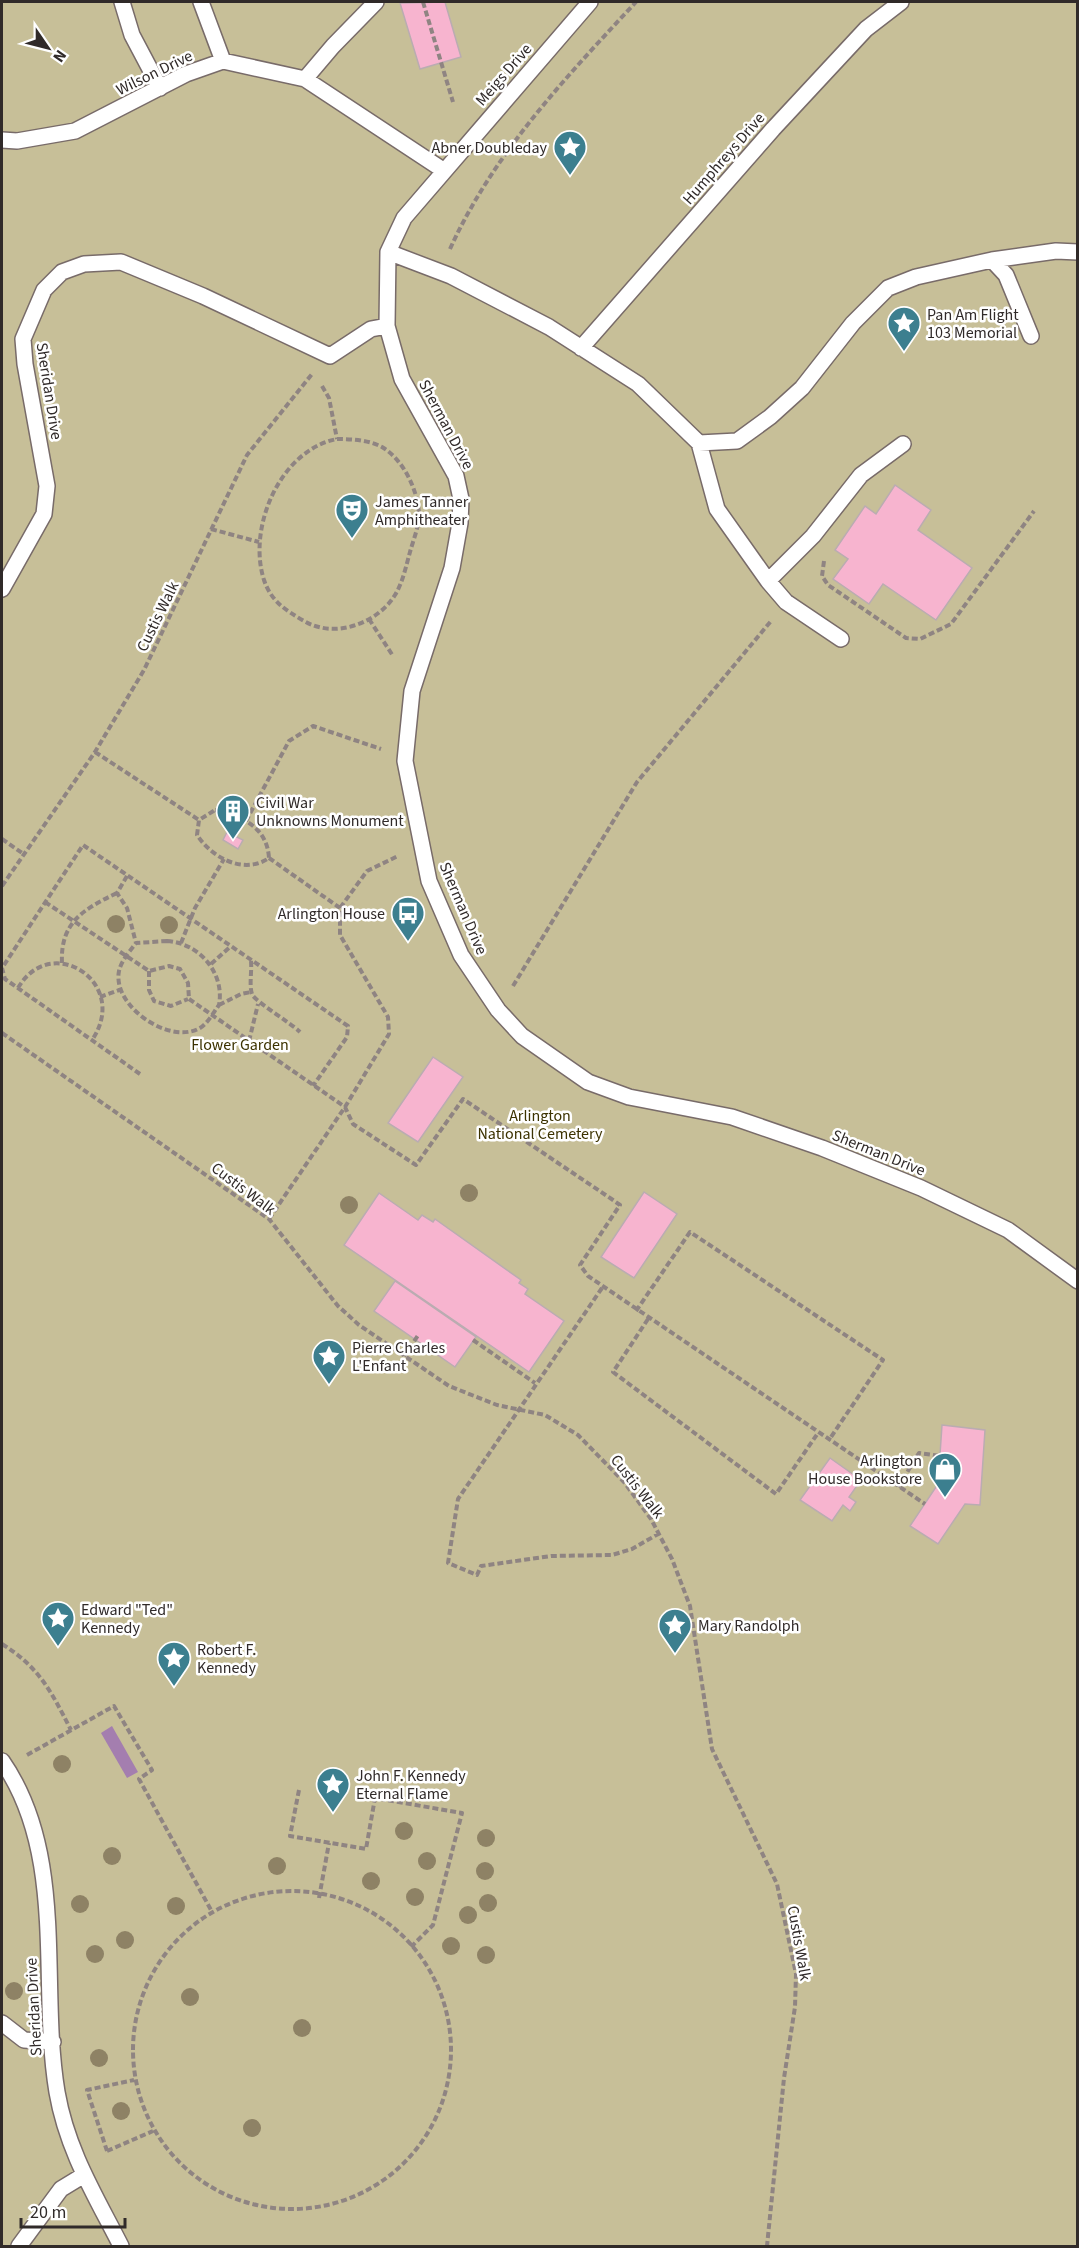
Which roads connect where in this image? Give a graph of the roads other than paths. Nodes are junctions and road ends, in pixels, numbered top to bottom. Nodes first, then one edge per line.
1 (122, 2) edge
2 (201, 2) edge
3 (376, 2) edge
4 (590, 2) edge
5 (901, 2) edge
6 (223, 61) junction
7 (305, 79) junction
8 (160, 88) junction
9 (2, 140) edge
10 (443, 170) junction
11 (388, 252) junction
12 (1077, 252) edge
13 (992, 260) junction
14 (387, 326) junction
15 (1031, 336) dead end
16 (581, 348) junction
17 (699, 443) junction
18 (903, 444) dead end
19 (768, 581) junction
20 (2, 590) edge
21 (841, 639) dead end
22 (1077, 1281) edge
23 (2, 1761) edge
24 (2, 2023) edge
25 (53, 2042) junction
26 (84, 2175) junction
27 (19, 2247) edge
28 (121, 2247) edge

1 - 8 lane
2 - 6 lane
3 - 7 lane
4 - 10 lane, Meigs Drive
5 - 16 lane, Humphreys Drive
6 - 7 lane
6 - 8 lane, Wilson Drive
7 - 10 lane
8 - 9 lane, Wilson Drive
10 - 11 lane, Sherman Drive
11 - 14 lane, Sherman Drive
11 - 16 lane
12 - 13 lane
13 - 15 lane
13 - 17 lane
14 - 20 lane, Sheridan Drive
14 - 22 lane, Sherman Drive
16 - 17 lane
17 - 19 lane
18 - 19 lane
19 - 21 lane
23 - 25 lane, Sheridan Drive
24 - 25 lane
25 - 26 lane, Sheridan Drive
26 - 27 lane
26 - 28 lane, Sheridan Drive

